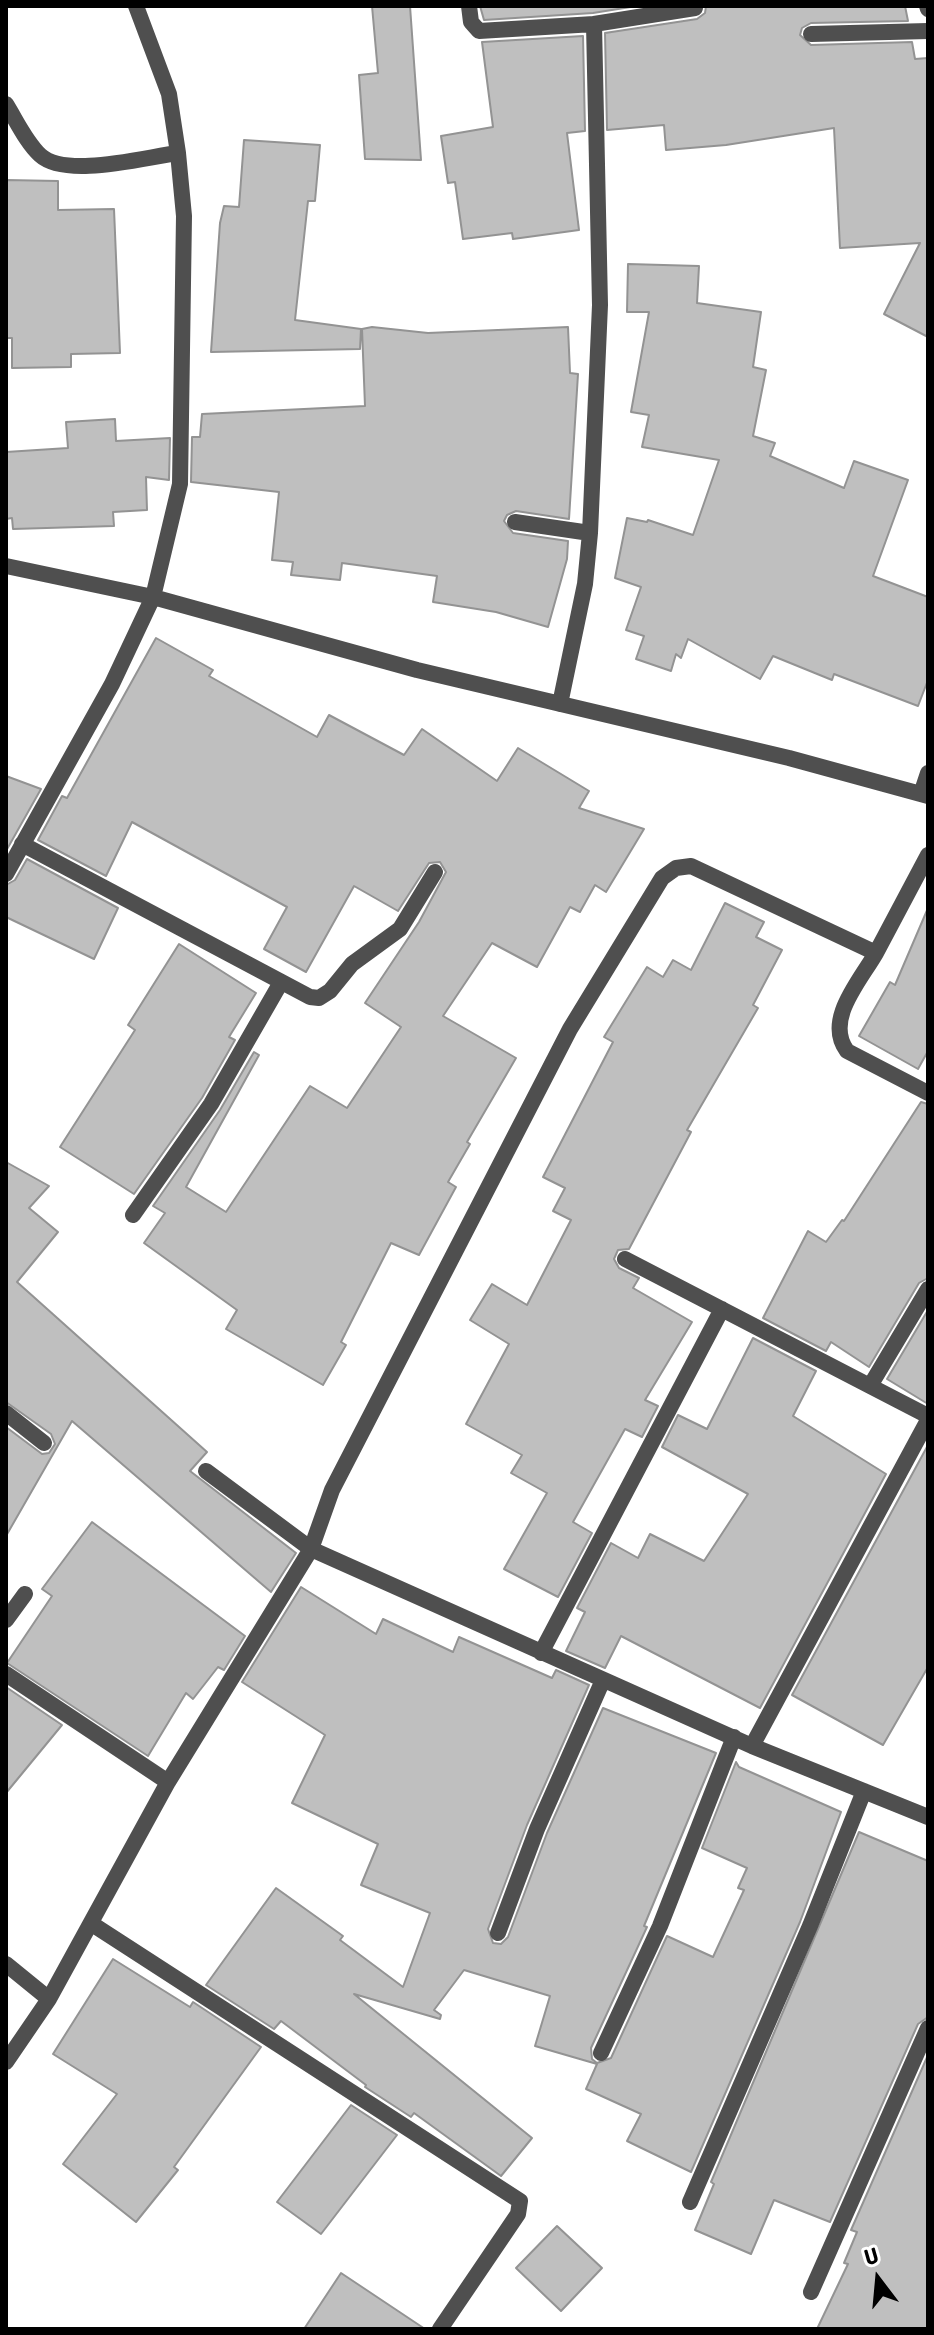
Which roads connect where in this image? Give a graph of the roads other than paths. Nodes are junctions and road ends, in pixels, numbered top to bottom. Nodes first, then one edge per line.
1 (136, 6) edge
2 (469, 6) edge
3 (695, 8) dead end
4 (594, 24) junction
5 (928, 31) edge
6 (811, 34) dead end
7 (6, 104) edge
8 (178, 153) junction
9 (515, 522) dead end
10 (590, 533) junction
11 (6, 566) edge
12 (153, 597) junction
13 (560, 704) junction
14 (928, 773) edge
15 (924, 795) edge
16 (22, 844) junction
17 (928, 855) edge
18 (435, 872) dead end
19 (6, 874) edge
20 (876, 953) junction
21 (280, 984) junction
22 (928, 1093) edge
23 (133, 1215) dead end
24 (625, 1259) dead end
25 (928, 1289) edge
26 (722, 1309) junction
27 (870, 1386) junction
28 (6, 1413) edge
29 (928, 1418) edge
30 (44, 1443) dead end
31 (206, 1471) dead end
32 (311, 1549) junction
33 (25, 1594) dead end
34 (6, 1620) edge
35 (541, 1653) junction
36 (6, 1674) edge
37 (603, 1680) junction
38 (734, 1737) junction
39 (752, 1746) junction
40 (168, 1782) junction
41 (864, 1791) junction
42 (928, 1817) edge
43 (92, 1924) junction
44 (498, 1933) dead end
45 (6, 1964) edge
46 (49, 1999) junction
47 (928, 2028) edge
48 (601, 2053) dead end
49 (6, 2062) edge
50 (690, 2202) dead end
51 (811, 2292) dead end
52 (440, 2329) edge

1 - 8 street
2 - 4 street
3 - 4 street
4 - 10 street
5 - 6 street
7 - 8 street
8 - 12 street
9 - 10 street
10 - 13 street
11 - 12 street
12 - 13 street
12 - 16 street
13 - 15 street
14 - 15 street
16 - 19 street
16 - 21 street
17 - 20 street
18 - 21 street
20 - 22 street
20 - 32 street
21 - 23 street
24 - 26 street
25 - 27 street
26 - 27 street
26 - 35 street
27 - 29 street
28 - 30 street
29 - 39 street
31 - 32 street
32 - 35 street
32 - 40 street
33 - 34 street
35 - 37 street
36 - 40 street
37 - 38 street
37 - 44 street
38 - 39 street
38 - 48 street
39 - 41 street
40 - 43 street
41 - 42 street
41 - 50 street
43 - 46 street
43 - 52 street
45 - 46 street
46 - 49 street
47 - 51 street

